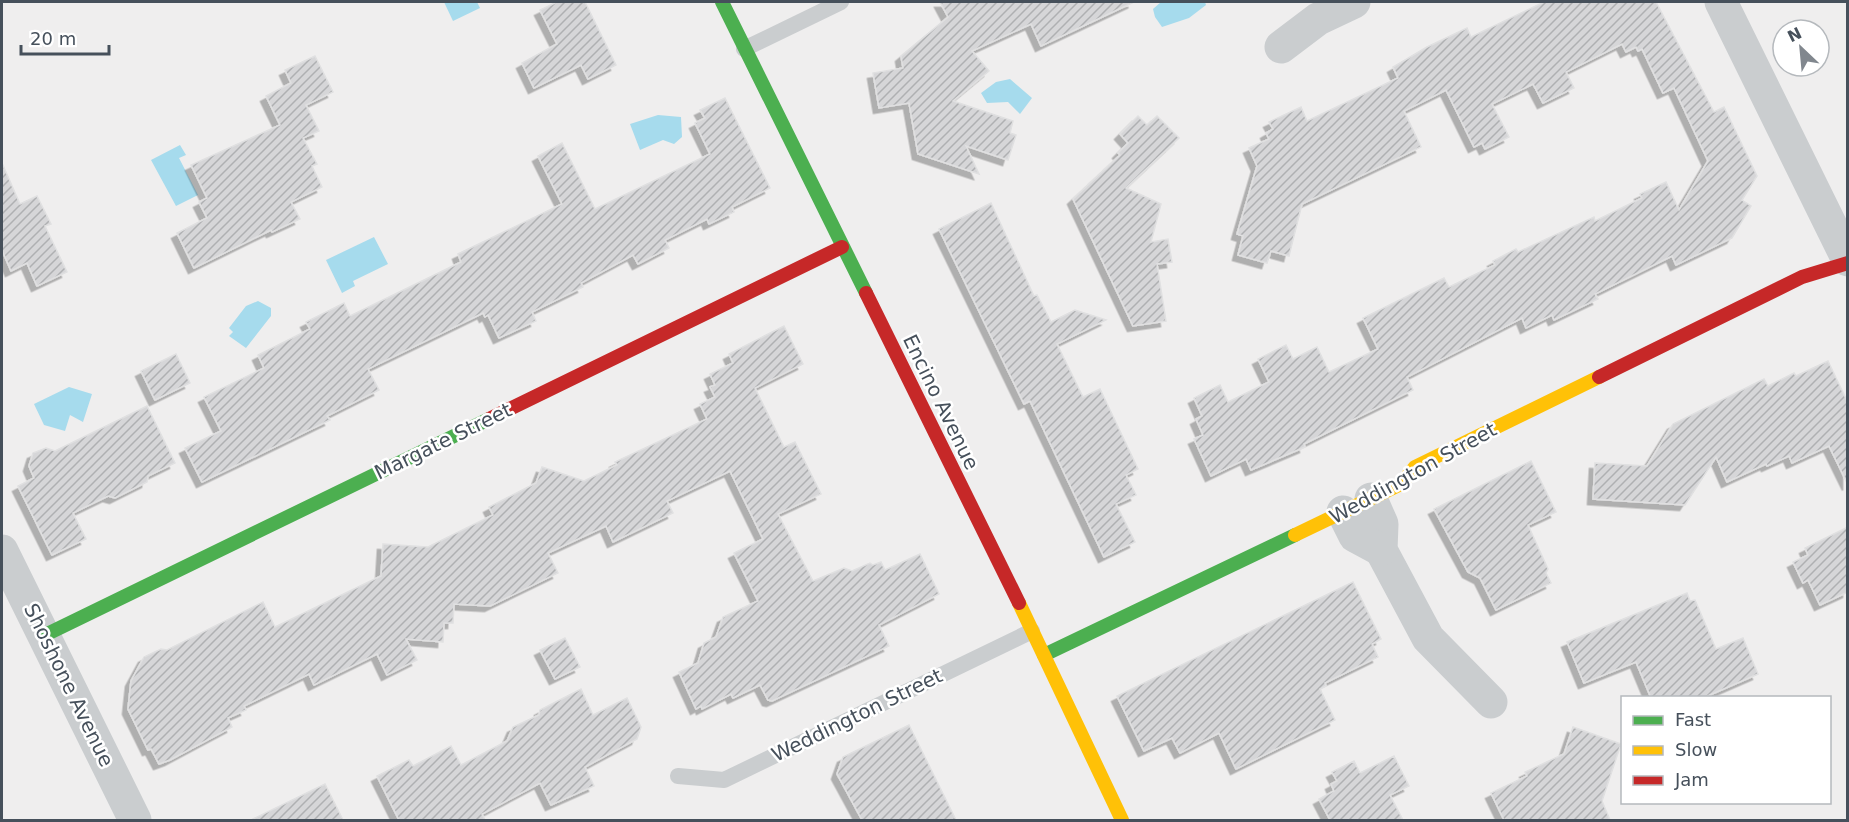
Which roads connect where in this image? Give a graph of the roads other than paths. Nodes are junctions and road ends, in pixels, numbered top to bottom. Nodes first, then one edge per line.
1 (722, 2) edge
2 (841, 2) edge
3 (1354, 2) edge
4 (1721, 2) edge
5 (1281, 47) dead end
6 (744, 49) junction
7 (842, 247) junction
8 (1848, 262) edge
9 (1357, 506) junction
10 (2, 551) edge
11 (1032, 631) junction
12 (45, 635) junction
13 (1044, 656) junction
14 (1491, 702) dead end
15 (678, 776) dead end
16 (135, 820) edge
17 (1122, 820) edge

1 - 6 street, Encino Avenue
2 - 6 lane
3 - 5 street
4 - 8 street
6 - 7 street, Encino Avenue
7 - 11 street, Encino Avenue
7 - 12 street, Margate Street
8 - 9 street, Weddington Street
9 - 13 street, Weddington Street
9 - 14 street
10 - 12 street, Shoshone Avenue
11 - 13 street, Encino Avenue
11 - 15 lane, Weddington Street
12 - 16 street, Shoshone Avenue
13 - 17 street, Encino Avenue

